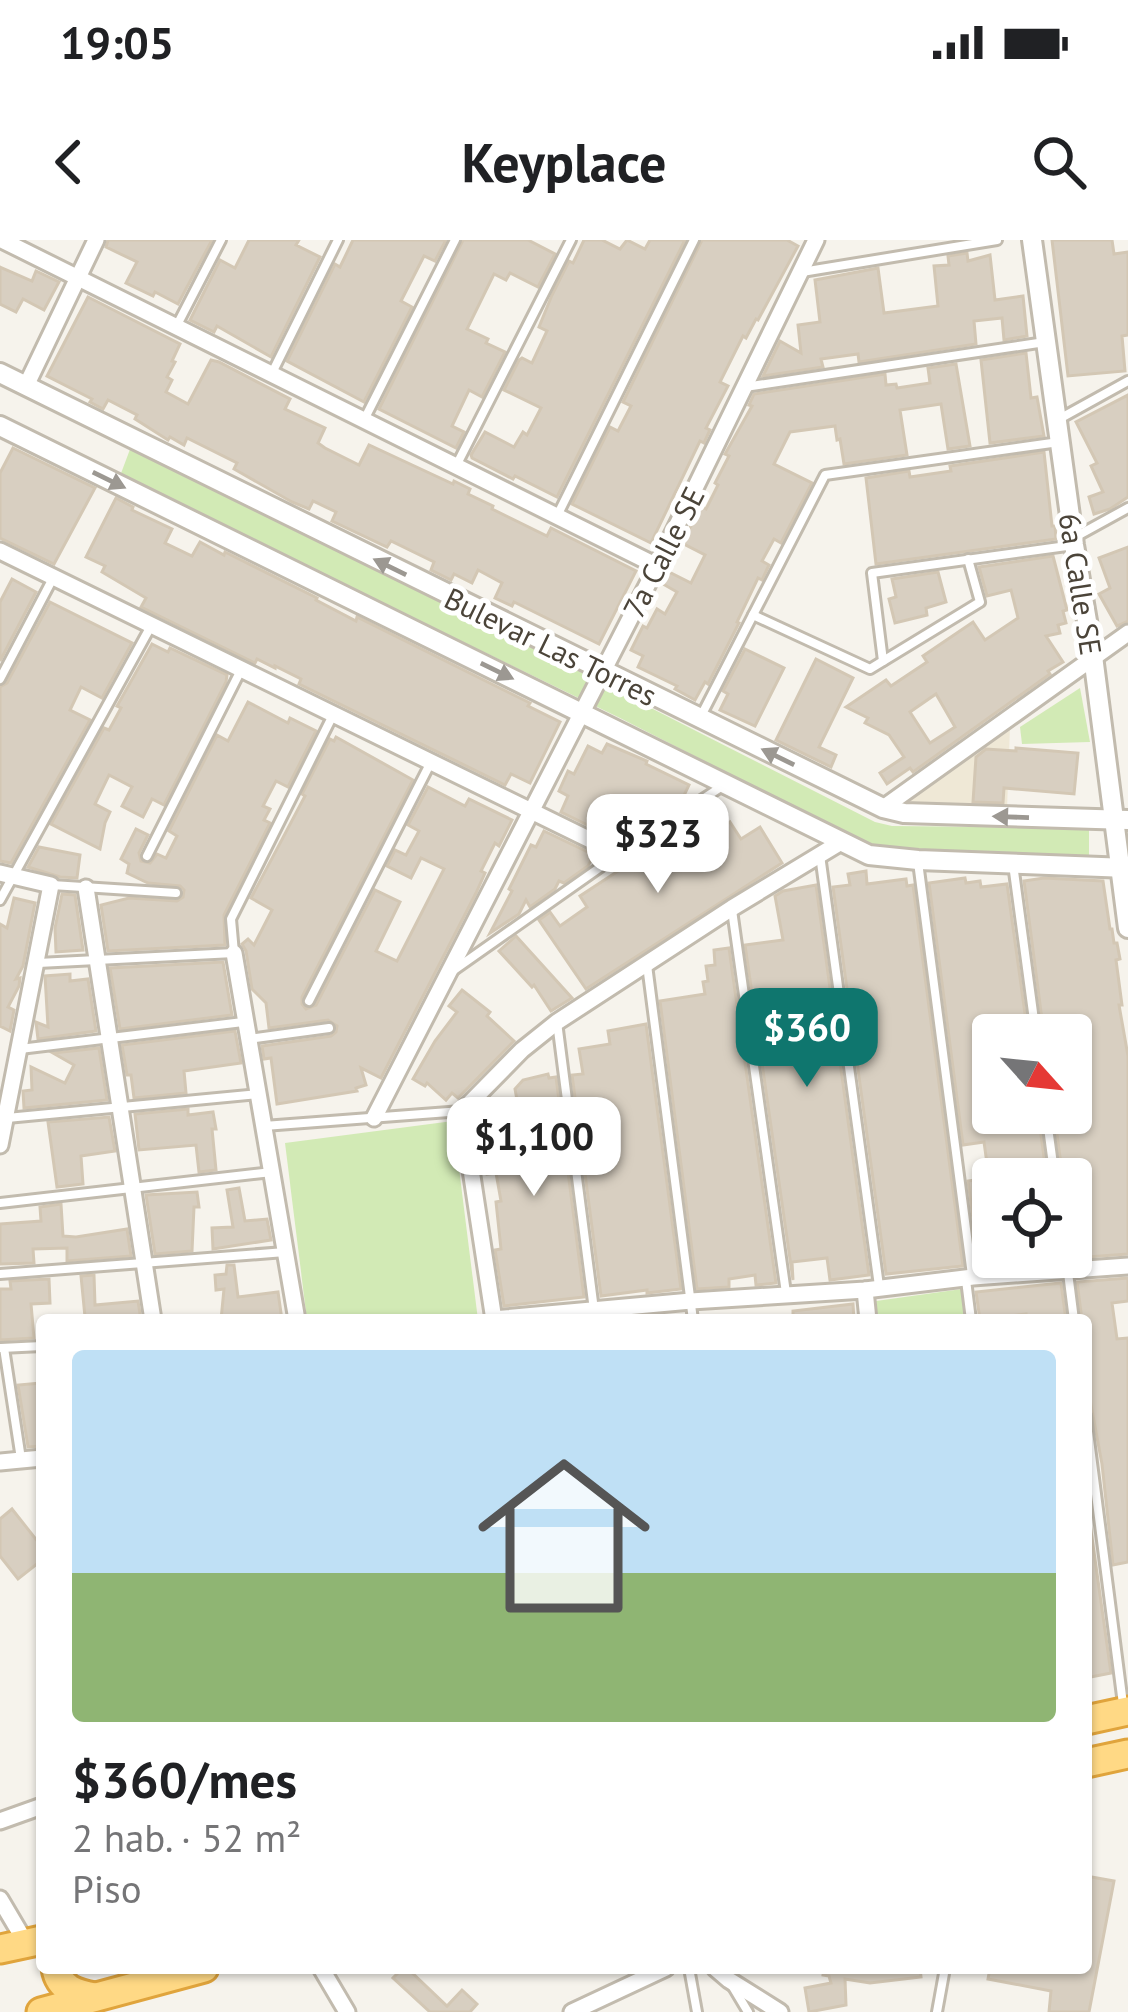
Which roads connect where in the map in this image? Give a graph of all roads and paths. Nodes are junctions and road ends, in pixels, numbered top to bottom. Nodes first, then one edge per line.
1 (2, 240) edge
2 (96, 240) edge
3 (221, 240) edge
4 (338, 240) edge
5 (454, 240) edge
6 (571, 240) edge
7 (694, 240) edge
8 (816, 240) edge
9 (997, 240) edge
10 (1033, 240) edge
11 (800, 272) junction
12 (77, 278) junction
13 (176, 327) junction
14 (1046, 342) junction
15 (0, 373) edge
16 (271, 374) junction
17 (1128, 380) edge
18 (26, 386) junction
19 (744, 387) junction
20 (364, 420) junction
21 (1057, 421) junction
22 (1, 431) edge
23 (1060, 442) junction
24 (456, 466) junction
25 (1128, 508) edge
26 (557, 516) junction
27 (1074, 542) junction
28 (0, 550) edge
29 (968, 559) junction
30 (657, 566) junction
31 (54, 577) junction
32 (753, 615) junction
33 (151, 625) junction
34 (1128, 633) edge
35 (1093, 656) junction
36 (883, 661) junction
37 (242, 669) junction
38 (601, 671) junction
39 (0, 679) edge
40 (580, 712) junction
41 (333, 715) junction
42 (699, 718) junction
43 (430, 762) junction
44 (725, 784) junction
45 (883, 808) junction
46 (530, 811) junction
47 (1120, 820) edge
48 (841, 842) junction
49 (619, 854) junction
50 (820, 854) junction
51 (147, 856) dead end
52 (918, 860) junction
53 (1013, 864) junction
54 (1124, 868) edge
55 (6, 875) edge
56 (52, 884) junction
57 (86, 888) junction
58 (176, 893) dead end
59 (0, 900) edge
60 (732, 908) junction
61 (1128, 928) edge
62 (234, 953) junction
63 (98, 962) junction
64 (646, 963) junction
65 (37, 964) junction
66 (447, 974) junction
67 (309, 1001) dead end
68 (1033, 1014) edge
69 (246, 1022) junction
70 (557, 1022) junction
71 (329, 1028) dead end
72 (110, 1038) junction
73 (249, 1039) junction
74 (19, 1049) junction
75 (258, 1094) junction
76 (120, 1107) junction
77 (462, 1111) junction
78 (6, 1118) junction
79 (374, 1118) junction
80 (263, 1126) junction
81 (0, 1144) edge
82 (272, 1172) junction
83 (133, 1188) junction
84 (0, 1203) edge
85 (285, 1252) junction
86 (144, 1263) junction
87 (1092, 1265) edge
88 (1128, 1266) edge
89 (0, 1274) edge
90 (969, 1278) junction
91 (972, 1278) edge
92 (1069, 1278) edge
93 (872, 1289) junction
94 (786, 1295) junction
95 (691, 1301) junction
96 (594, 1311) junction
97 (152, 1314) edge
98 (296, 1314) edge
99 (493, 1314) edge
100 (556, 1314) edge
101 (692, 1314) edge
102 (869, 1314) edge
103 (971, 1314) edge
104 (1073, 1314) edge
105 (36, 1346) edge
106 (2, 1348) edge
107 (36, 1459) edge
108 (21, 1460) junction
109 (1092, 1460) edge
110 (0, 1462) edge
111 (1126, 1711) edge
112 (1092, 1719) edge
113 (1128, 1754) edge
114 (1092, 1762) edge
115 (36, 1808) edge
116 (0, 1821) edge
117 (0, 1898) edge
118 (23, 1944) edge
119 (57, 1974) edge
120 (181, 1974) edge
121 (325, 1974) edge
122 (653, 1974) edge
123 (690, 1974) edge
124 (722, 1974) edge
125 (944, 1974) edge
126 (729, 1980) junction
127 (95, 1997) junction
128 (41, 2012) edge
129 (347, 2012) edge
130 (572, 2012) edge
131 (697, 2012) edge
132 (748, 2012) edge
133 (780, 2012) edge
134 (937, 2012) edge

1 - 12 street
2 - 12 street
3 - 13 lane
4 - 16 lane
5 - 20 lane
6 - 24 lane
7 - 26 lane
8 - 11 street, 7a Calle SE
9 - 11 lane
10 - 14 street, 6a Calle SE
11 - 19 street, 7a Calle SE
12 - 13 street
12 - 18 street
13 - 16 street
14 - 19 lane
14 - 21 street, 6a Calle SE
15 - 18 street, Bulevar Las Torres
16 - 20 street
17 - 21 lane
38 -> 18 street, Bulevar Las Torres
19 - 30 street, 7a Calle SE
20 - 24 street
21 - 23 street, 6a Calle SE
22 -> 40 street, Bulevar Las Torres
23 - 27 street, 6a Calle SE
23 - 32 lane
24 - 26 street
25 - 27 lane
26 - 30 street
27 - 29 lane
27 - 35 street, 6a Calle SE
28 - 31 street
29 - 36 lane
29 - 36 lane
30 - 38 street, 7a Calle SE
31 - 33 street
31 - 39 lane
32 - 36 lane
32 - 42 lane
33 - 37 street
33 - 55 lane
34 - 35 street
35 - 45 street
35 - 47 street, 6a Calle SE
37 - 41 street
37 - 51 lane
38 - 40 street, 7a Calle SE
38 - 42 street, Bulevar Las Torres
40 - 44 street, Bulevar Las Torres
40 - 46 street, 7a Calle SE
41 - 43 street
41 - 62 lane
45 -> 42 street, Bulevar Las Torres
43 - 46 street
43 - 67 lane
44 - 48 street, Bulevar Las Torres
44 - 49 lane
47 -> 45 street, Bulevar Las Torres
46 - 49 street
46 - 66 street, 7a Calle SE
47 - 54 street, 6a Calle SE
48 - 50 street
48 - 52 street, Bulevar Las Torres
49 - 66 lane
50 - 60 street
50 - 93 lane
52 - 53 street, Bulevar Las Torres
52 - 90 lane
53 - 54 street, Bulevar Las Torres
53 - 68 lane
54 - 61 street, 6a Calle SE
55 - 56 street
55 - 59 lane
56 - 57 lane
56 - 65 street
57 - 58 lane
57 - 63 street
60 - 64 street
60 - 94 lane
62 - 63 lane
62 - 69 street
63 - 65 lane
63 - 72 street
64 - 70 street
64 - 95 lane
65 - 74 street
66 - 79 street, 7a Calle SE
69 - 72 lane
69 - 73 street
70 - 77 street
70 - 96 lane
71 - 73 lane
72 - 74 lane
72 - 76 street
73 - 75 street
74 - 78 street
75 - 76 lane
75 - 80 street
76 - 78 lane
76 - 83 street
77 - 79 lane
77 - 99 street
78 - 81 street
79 - 80 lane
80 - 82 street
82 - 83 lane
82 - 85 street
83 - 84 lane
83 - 86 street
85 - 86 lane
85 - 98 street
86 - 89 lane
86 - 97 street
87 - 88 street
90 - 91 street
90 - 93 street
90 - 103 lane
92 - 104 lane
93 - 94 street
93 - 102 street
94 - 95 street
95 - 96 street
95 - 101 lane
96 - 100 street
105 - 106 lane
106 - 108 lane
107 - 108 street
108 - 110 street
109 - 111 lane
111 - 112 highway
113 - 114 highway
115 - 116 street
117 - 118 street
119 - 127 highway
120 - 127 highway
121 - 129 street
122 - 130 street
123 - 131 lane
124 - 126 street
125 - 134 lane
126 - 132 lane
126 - 133 street
127 - 128 highway

